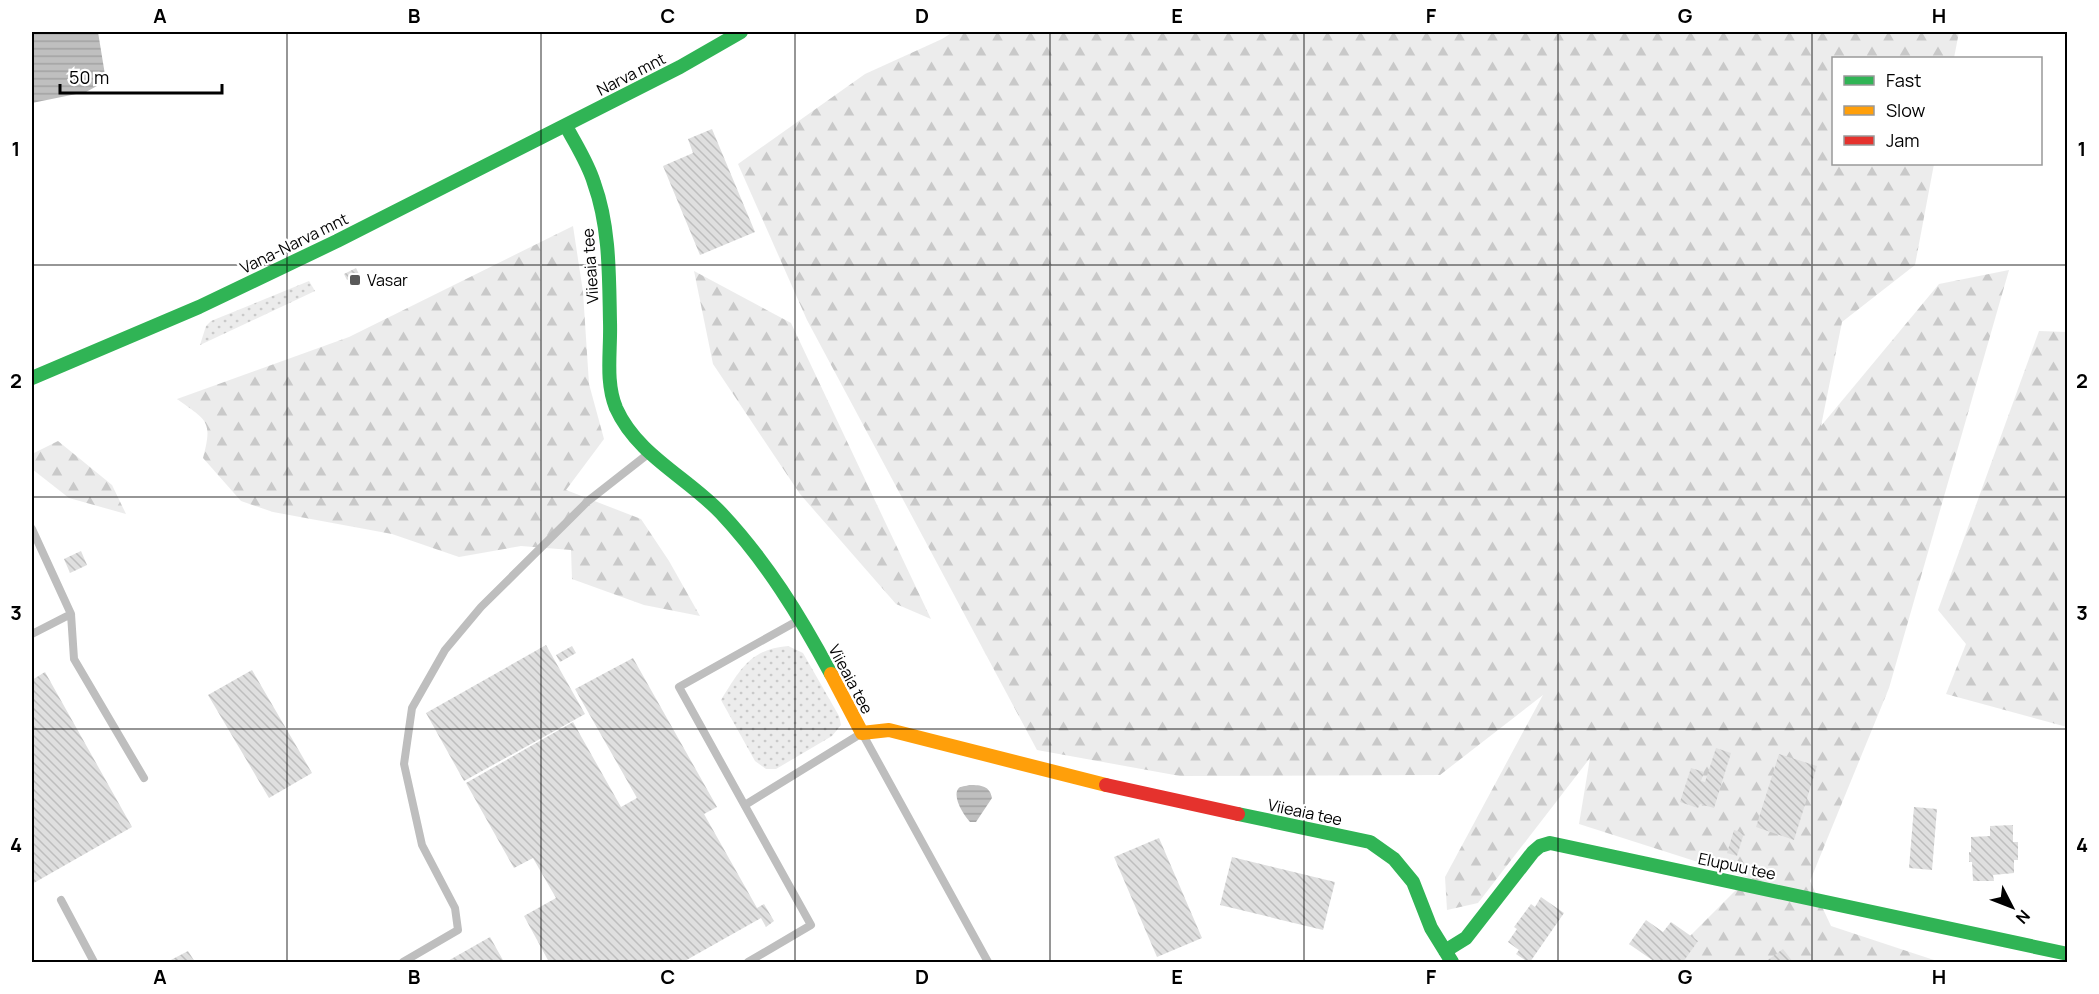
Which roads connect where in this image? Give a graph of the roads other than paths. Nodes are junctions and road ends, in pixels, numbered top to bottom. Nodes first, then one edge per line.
1 (741, 32) edge
2 (566, 126) junction
3 (32, 378) edge
4 (648, 454) junction
5 (32, 529) edge
6 (71, 614) junction
7 (800, 619) junction
8 (32, 634) edge
9 (862, 733) junction
10 (144, 778) dead end
11 (745, 805) junction
12 (61, 900) dead end
13 (2067, 954) edge
14 (1449, 957) edge
15 (94, 963) edge
16 (403, 963) edge
17 (748, 963) edge
18 (988, 963) edge

1 - 2 street, Narva mnt
2 - 3 street, Vana-Narva mnt
2 - 4 street, Viieaia tee
4 - 7 street, Viieaia tee
4 - 16 lane
5 - 6 lane
6 - 8 lane
6 - 10 lane
7 - 9 street, Viieaia tee
7 - 11 lane
9 - 11 lane
9 - 14 street, Viieaia tee
9 - 18 lane
11 - 17 lane
12 - 15 lane
13 - 14 street, Elupuu tee

